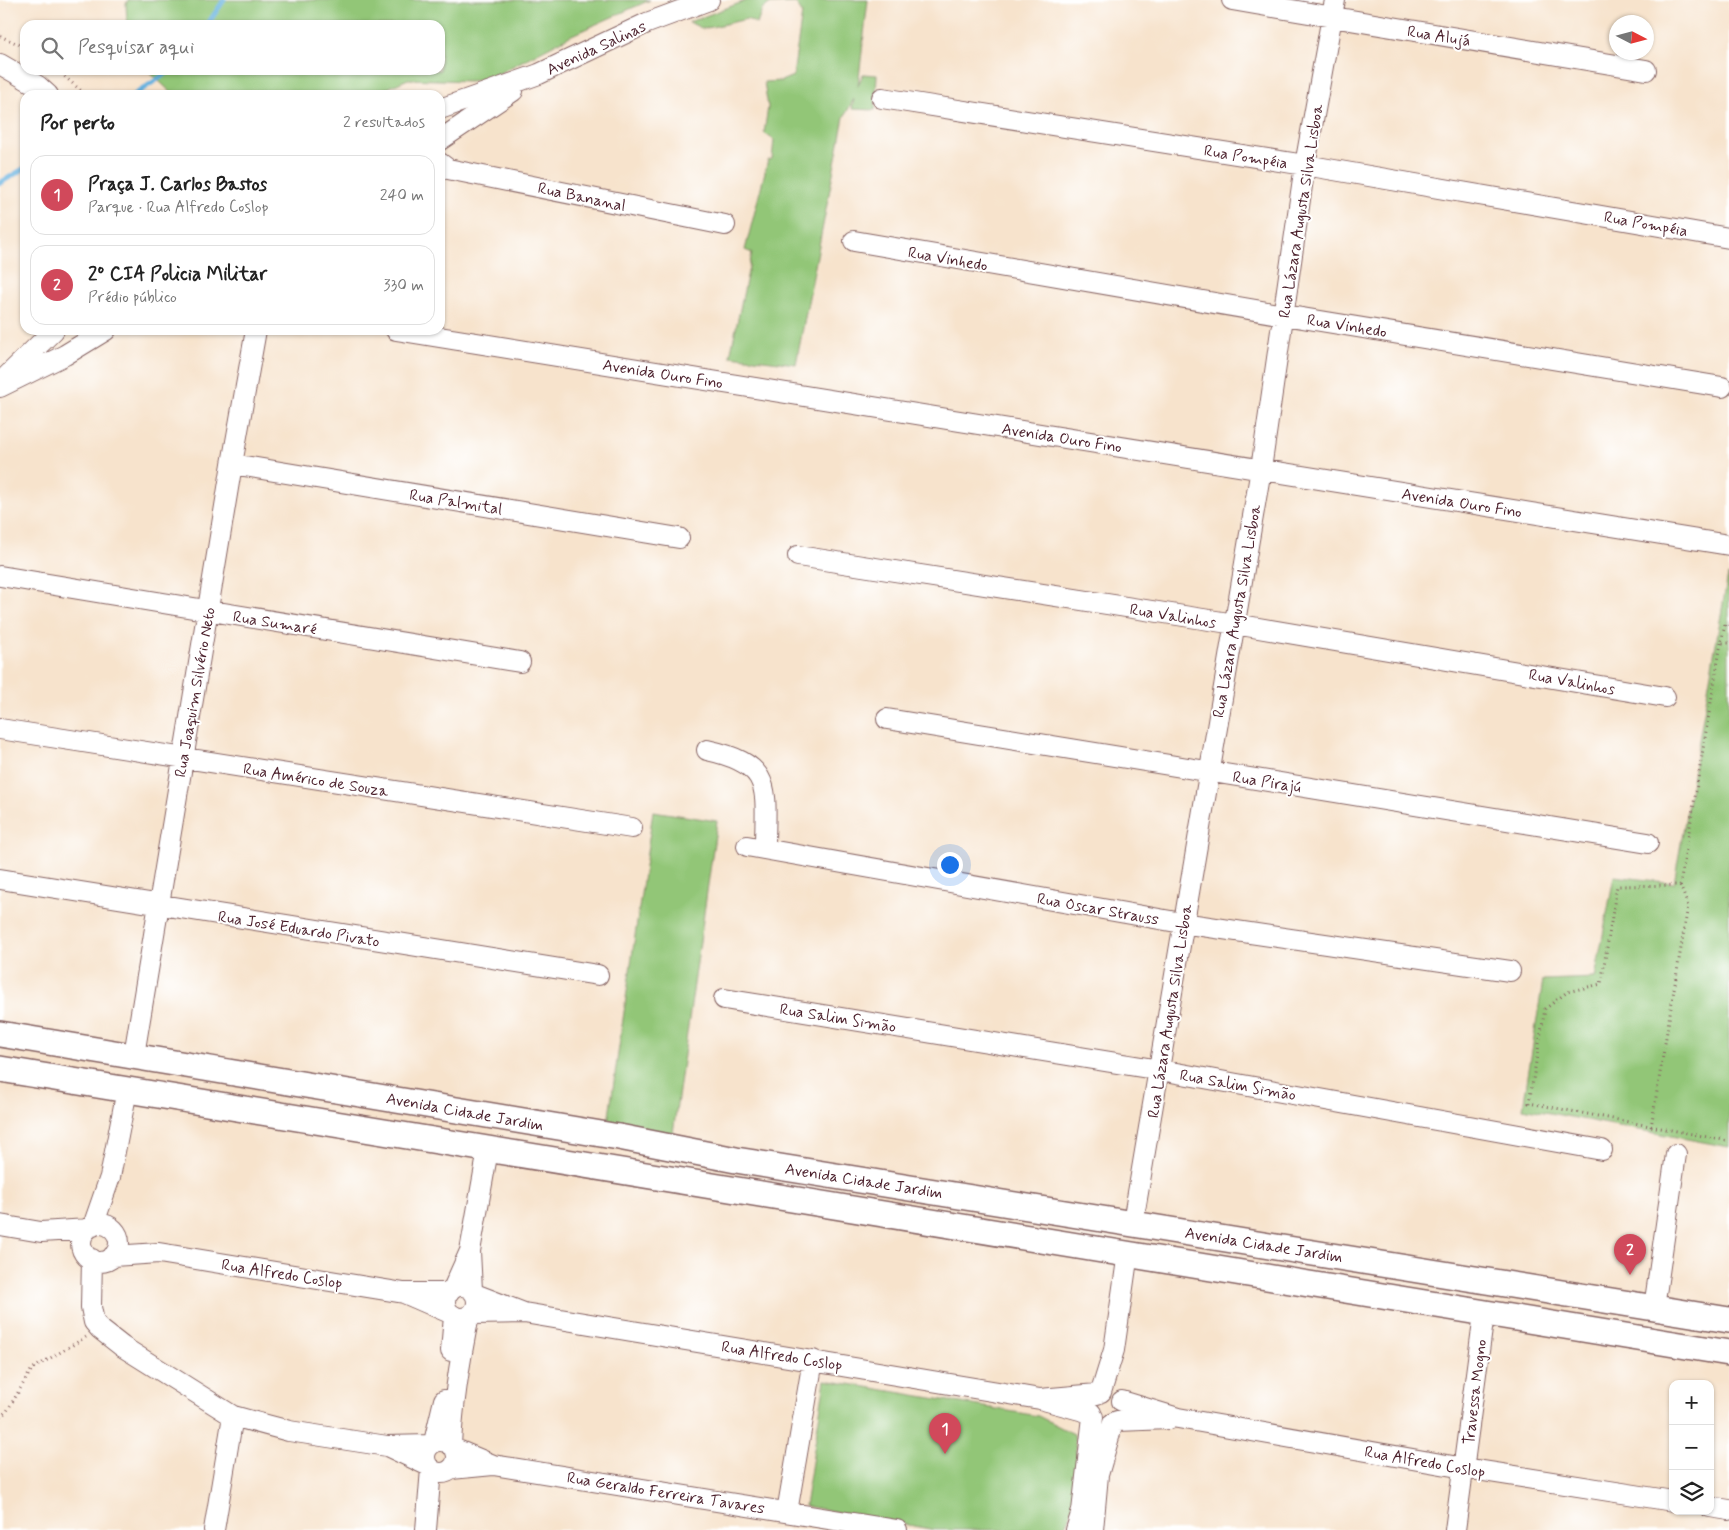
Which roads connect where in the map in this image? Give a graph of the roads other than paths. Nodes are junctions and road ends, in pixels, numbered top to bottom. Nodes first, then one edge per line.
1 (709, 0) edge
2 (1232, 0) edge
3 (1333, 9) edge
4 (0, 64) edge
5 (1646, 70) dead end
6 (539, 74) junction
7 (42, 90) edge
8 (882, 98) dead end
9 (445, 107) edge
10 (445, 137) edge
11 (1305, 166) junction
12 (445, 167) edge
13 (725, 226) dead end
14 (1729, 238) edge
15 (854, 242) dead end
16 (1284, 315) junction
17 (49, 335) edge
18 (98, 335) edge
19 (255, 335) edge
20 (427, 335) edge
21 (0, 382) edge
22 (1722, 386) dead end
23 (0, 387) edge
24 (232, 464) junction
25 (1261, 469) junction
26 (680, 538) dead end
27 (1729, 545) edge
28 (798, 556) dead end
29 (0, 576) edge
30 (208, 612) junction
31 (1235, 624) junction
32 (520, 662) dead end
33 (1665, 697) dead end
34 (887, 719) dead end
35 (0, 728) edge
36 (707, 750) dead end
37 (182, 758) junction
38 (1209, 772) junction
39 (632, 828) dead end
40 (1648, 843) dead end
41 (0, 880) edge
42 (159, 906) junction
43 (1182, 923) junction
44 (1510, 971) dead end
45 (598, 975) dead end
46 (724, 999) dead end
47 (0, 1034) edge
48 (134, 1055) junction
49 (0, 1069) edge
50 (1160, 1070) junction
51 (127, 1090) junction
52 (399, 1100) junction
53 (394, 1134) junction
54 (488, 1150) junction
55 (1602, 1150) dead end
56 (1676, 1154) dead end
57 (736, 1160) junction
58 (110, 1177) junction
59 (732, 1189) junction
60 (1134, 1222) junction
61 (0, 1226) edge
62 (90, 1227) junction
63 (115, 1231) junction
64 (41, 1232) junction
65 (159, 1253) junction
66 (1128, 1253) junction
67 (100, 1258) junction
68 (462, 1303) junction
69 (1654, 1308) junction
70 (1484, 1314) junction
71 (1729, 1320) edge
72 (1648, 1338) junction
73 (1729, 1353) edge
74 (812, 1360) junction
75 (1110, 1396) junction
76 (1040, 1398) junction
77 (1092, 1415) junction
78 (233, 1416) junction
79 (1178, 1418) junction
80 (1115, 1422) junction
81 (441, 1457) junction
82 (1464, 1468) junction
83 (1669, 1500) edge
84 (1714, 1508) edge
85 (1729, 1510) edge
86 (787, 1512) junction
87 (427, 1524) edge
88 (214, 1530) edge
89 (897, 1530) edge
90 (1076, 1530) edge
91 (1093, 1530) edge
92 (1455, 1530) edge

1 - 6 street, Avenida Salinas
2 - 3 street, Rua Alujá
3 - 5 street, Rua Alujá
3 - 11 street, Rua Lázara Augusta Silva Lisboa
4 - 7 street
6 - 9 street, Avenida Salinas
6 - 10 street, Avenida Salinas
8 - 11 street, Rua Pompéia
11 - 14 street, Rua Pompéia
11 - 16 street, Rua Lázara Augusta Silva Lisboa
12 - 13 street, Rua Bananal
15 - 16 street, Rua Vinhedo
16 - 22 street, Rua Vinhedo
16 - 25 street, Rua Lázara Augusta Silva Lisboa
17 - 21 street
18 - 23 street
19 - 24 street, Rua Joaquim Silvério Neto
20 - 25 street, Avenida Ouro Fino
24 - 26 street, Rua Palmital
24 - 30 street, Rua Joaquim Silvério Neto
25 - 27 street, Avenida Ouro Fino
25 - 31 street, Rua Lázara Augusta Silva Lisboa
28 - 31 street, Rua Valinhos
29 - 30 street, Rua Sumaré
30 - 32 street, Rua Sumaré
30 - 37 street, Rua Joaquim Silvério Neto
31 - 33 street, Rua Valinhos
31 - 38 street, Rua Lázara Augusta Silva Lisboa
34 - 38 street, Rua Pirajú
35 - 37 street, Rua Américo de Souza
36 - 43 street, Rua Oscar Strauss
37 - 39 street, Rua Américo de Souza
37 - 42 street, Rua Joaquim Silvério Neto
38 - 40 street, Rua Pirajú
38 - 43 street, Rua Lázara Augusta Silva Lisboa
41 - 42 street, Rua José Eduardo Pivato
42 - 45 street, Rua José Eduardo Pivato
42 - 48 street, Rua Joaquim Silvério Neto
43 - 44 street, Rua Oscar Strauss
43 - 50 street, Rua Lázara Augusta Silva Lisboa
46 - 50 street, Rua Salim Simão
47 - 48 main road, Avenida Cidade Jardim
48 - 52 main road, Avenida Cidade Jardim
49 - 51 main road, Avenida Cidade Jardim
50 - 55 street, Rua Salim Simão
50 - 60 street, Rua Lázara Augusta Silva Lisboa
51 - 53 main road, Avenida Cidade Jardim
51 - 58 street
52 - 53 main road
52 - 57 main road, Avenida Cidade Jardim
53 - 54 main road, Avenida Cidade Jardim
54 - 59 main road, Avenida Cidade Jardim
54 - 68 street
56 - 69 street
57 - 59 main road
57 - 60 main road, Avenida Cidade Jardim
58 - 62 street
58 - 63 street
59 - 66 main road, Avenida Cidade Jardim
60 - 69 main road, Avenida Cidade Jardim
61 - 64 street
62 - 63 street
62 - 64 street
62 - 67 street
63 - 65 street, Rua Alfredo Coslop
63 - 67 street
64 - 67 street
65 - 67 street, Rua Alfredo Coslop
65 - 68 street, Rua Alfredo Coslop
66 - 70 main road, Avenida Cidade Jardim
66 - 75 street
67 - 78 street, Rua Geraldo Ferreira Tavares
68 - 74 street, Rua Alfredo Coslop
68 - 81 street
69 - 71 main road, Avenida Cidade Jardim
69 - 72 main road
70 - 72 main road, Avenida Cidade Jardim
70 - 82 street, Travessa Mogno
72 - 73 main road, Avenida Cidade Jardim
74 - 76 street, Rua Alfredo Coslop
74 - 86 street
75 - 76 street
75 - 77 street
75 - 79 street
75 - 80 street
76 - 77 street
77 - 80 street
77 - 90 street
78 - 81 street, Rua Geraldo Ferreira Tavares
78 - 88 street
79 - 80 street
79 - 82 street, Rua Alfredo Coslop
80 - 91 street
81 - 86 street, Rua Geraldo Ferreira Tavares
81 - 87 street
82 - 83 street, Rua Alfredo Coslop
82 - 92 street, Travessa Mogno
84 - 85 street
86 - 89 street, Rua Geraldo Ferreira Tavares

